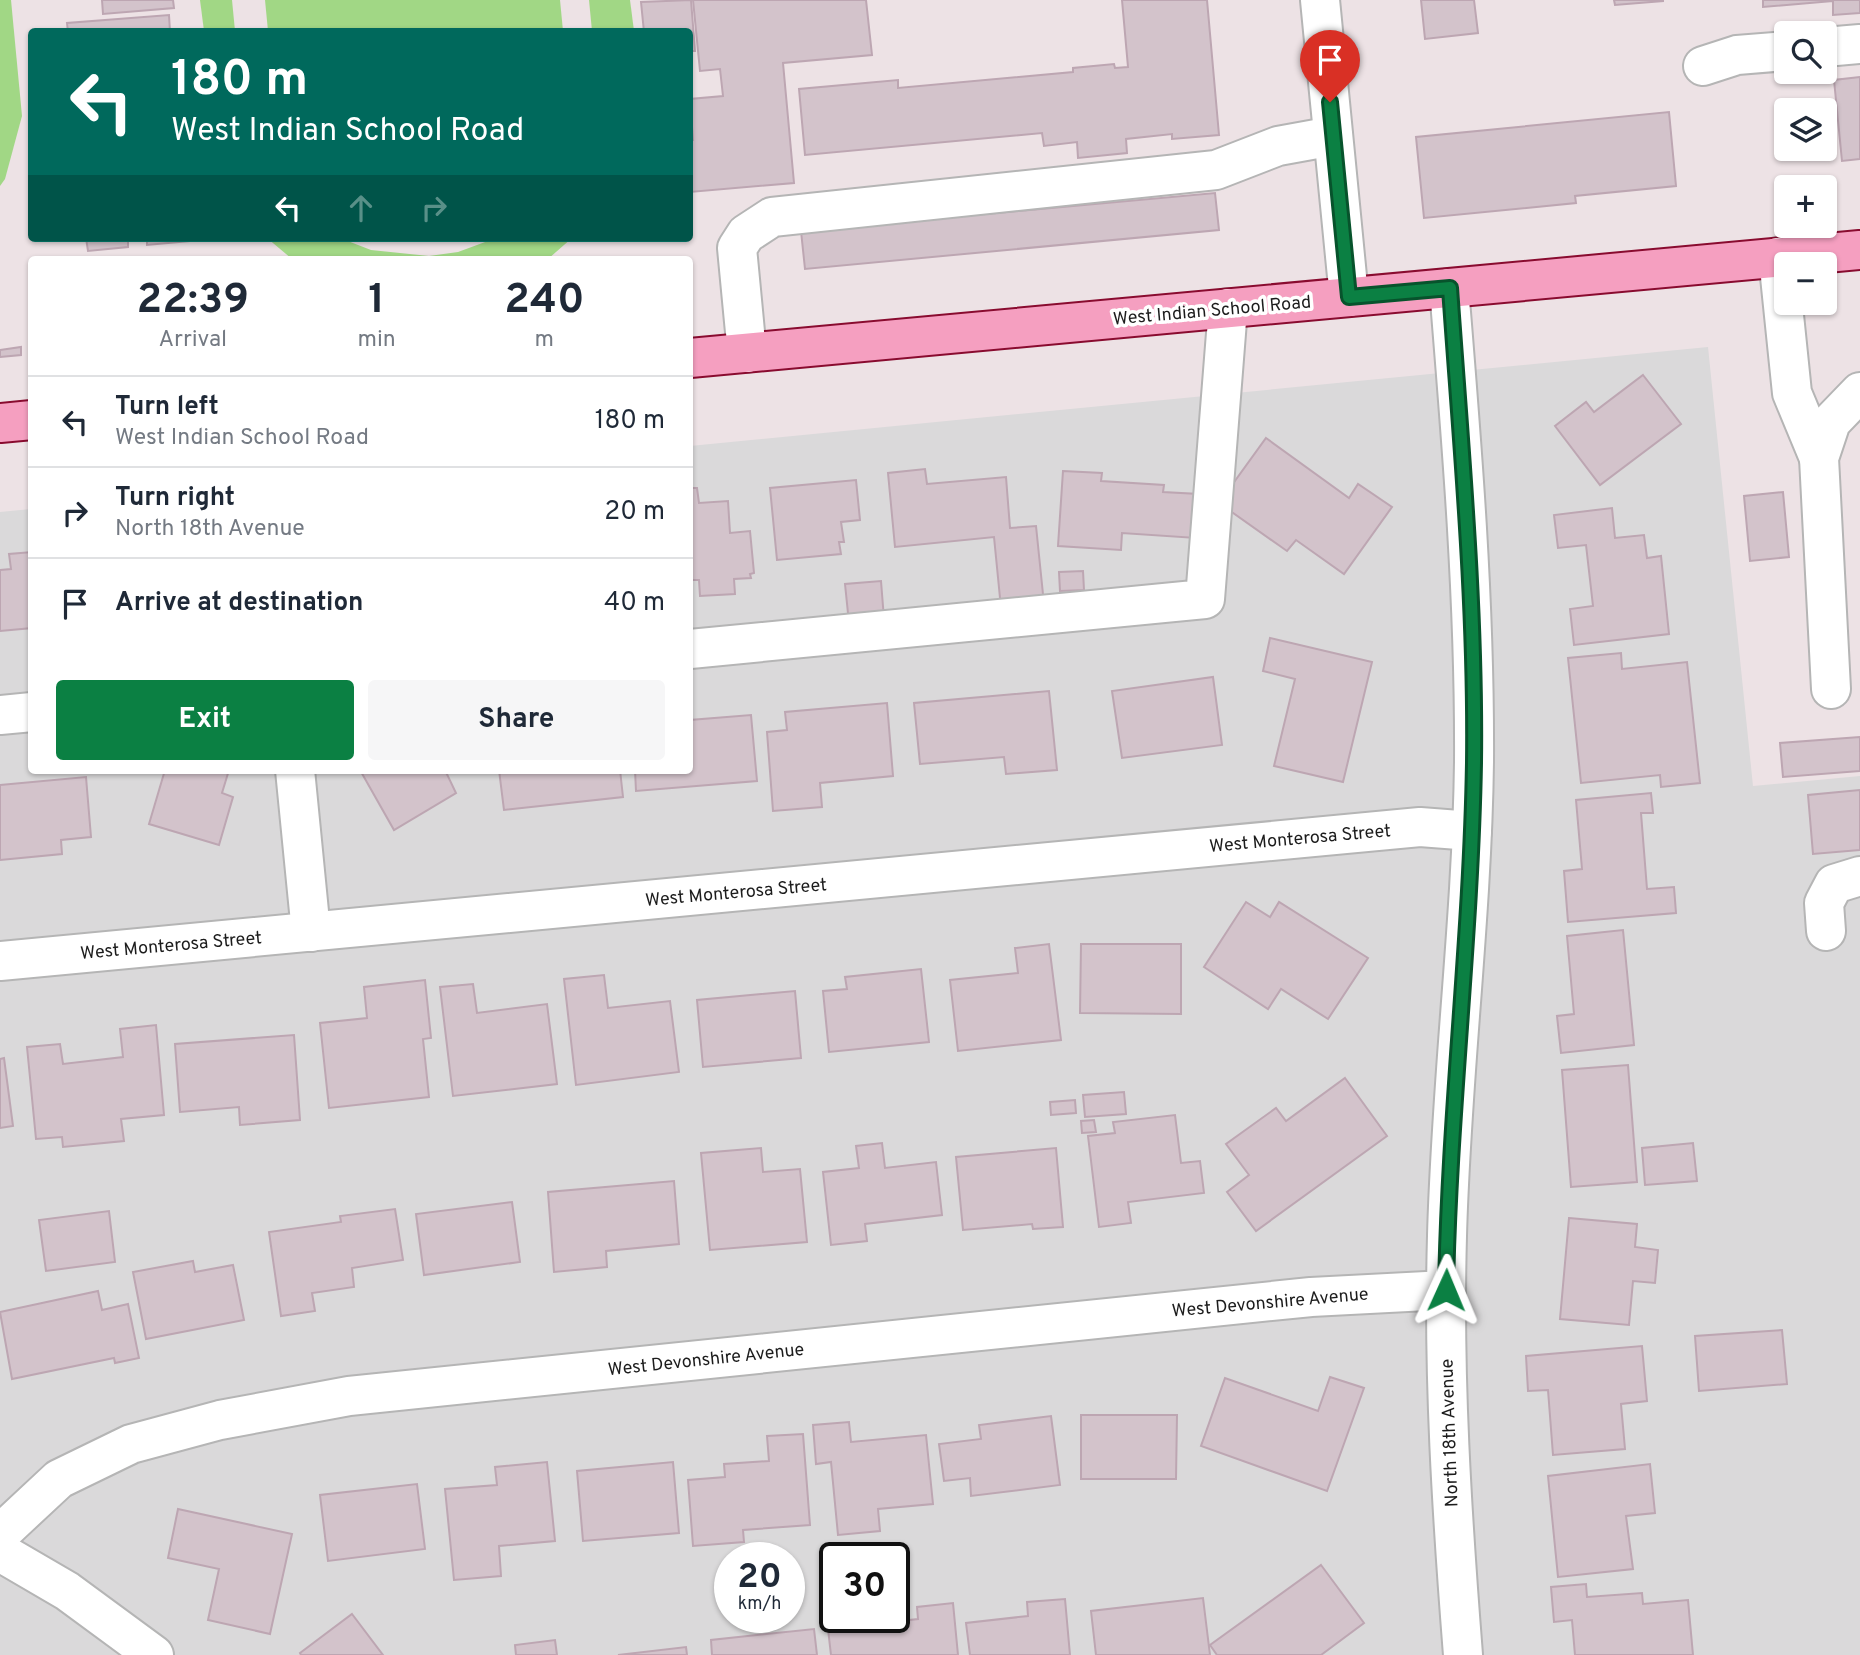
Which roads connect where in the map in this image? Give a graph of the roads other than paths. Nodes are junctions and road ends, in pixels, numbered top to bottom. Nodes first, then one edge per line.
1 (1320, 0) edge
2 (1860, 44) edge
3 (1837, 46) edge
4 (1774, 52) edge
5 (1703, 66) dead end
6 (1333, 136) junction
7 (1860, 250) edge
8 (1837, 252) edge
9 (1774, 257) edge
10 (1450, 288) junction
11 (1349, 297) junction
12 (1227, 308) junction
13 (1784, 315) edge
14 (747, 353) junction
15 (693, 358) edge
16 (1860, 392) edge
17 (28, 420) edge
18 (0, 423) edge
19 (1819, 458) junction
20 (693, 649) edge
21 (1831, 690) dead end
22 (28, 712) edge
23 (0, 715) edge
24 (295, 774) edge
25 (1472, 831) junction
26 (1860, 876) edge
27 (1826, 931) dead end
28 (311, 932) junction
29 (0, 961) edge
30 (1446, 1290) junction
31 (0, 1534) edge
32 (0, 1552) edge
33 (154, 1655) edge
34 (1463, 1655) edge

1 - 6 street
2 - 3 street
4 - 5 street
6 - 11 street
6 - 14 street
7 - 8 main road, West Indian School Road
9 - 10 main road, West Indian School Road
10 - 11 main road, West Indian School Road
10 - 25 street, North 18th Avenue
11 - 12 main road, West Indian School Road
12 - 14 main road, West Indian School Road
12 - 20 street
13 - 19 street
14 - 15 main road, West Indian School Road
16 - 19 street
17 - 18 main road
19 - 21 street
22 - 23 street
24 - 28 street
25 - 28 street, West Monterosa Street
25 - 30 street, North 18th Avenue
26 - 27 street
28 - 29 street, West Monterosa Street
30 - 31 street, West Devonshire Avenue
30 - 34 street, North 18th Avenue
32 - 33 street

